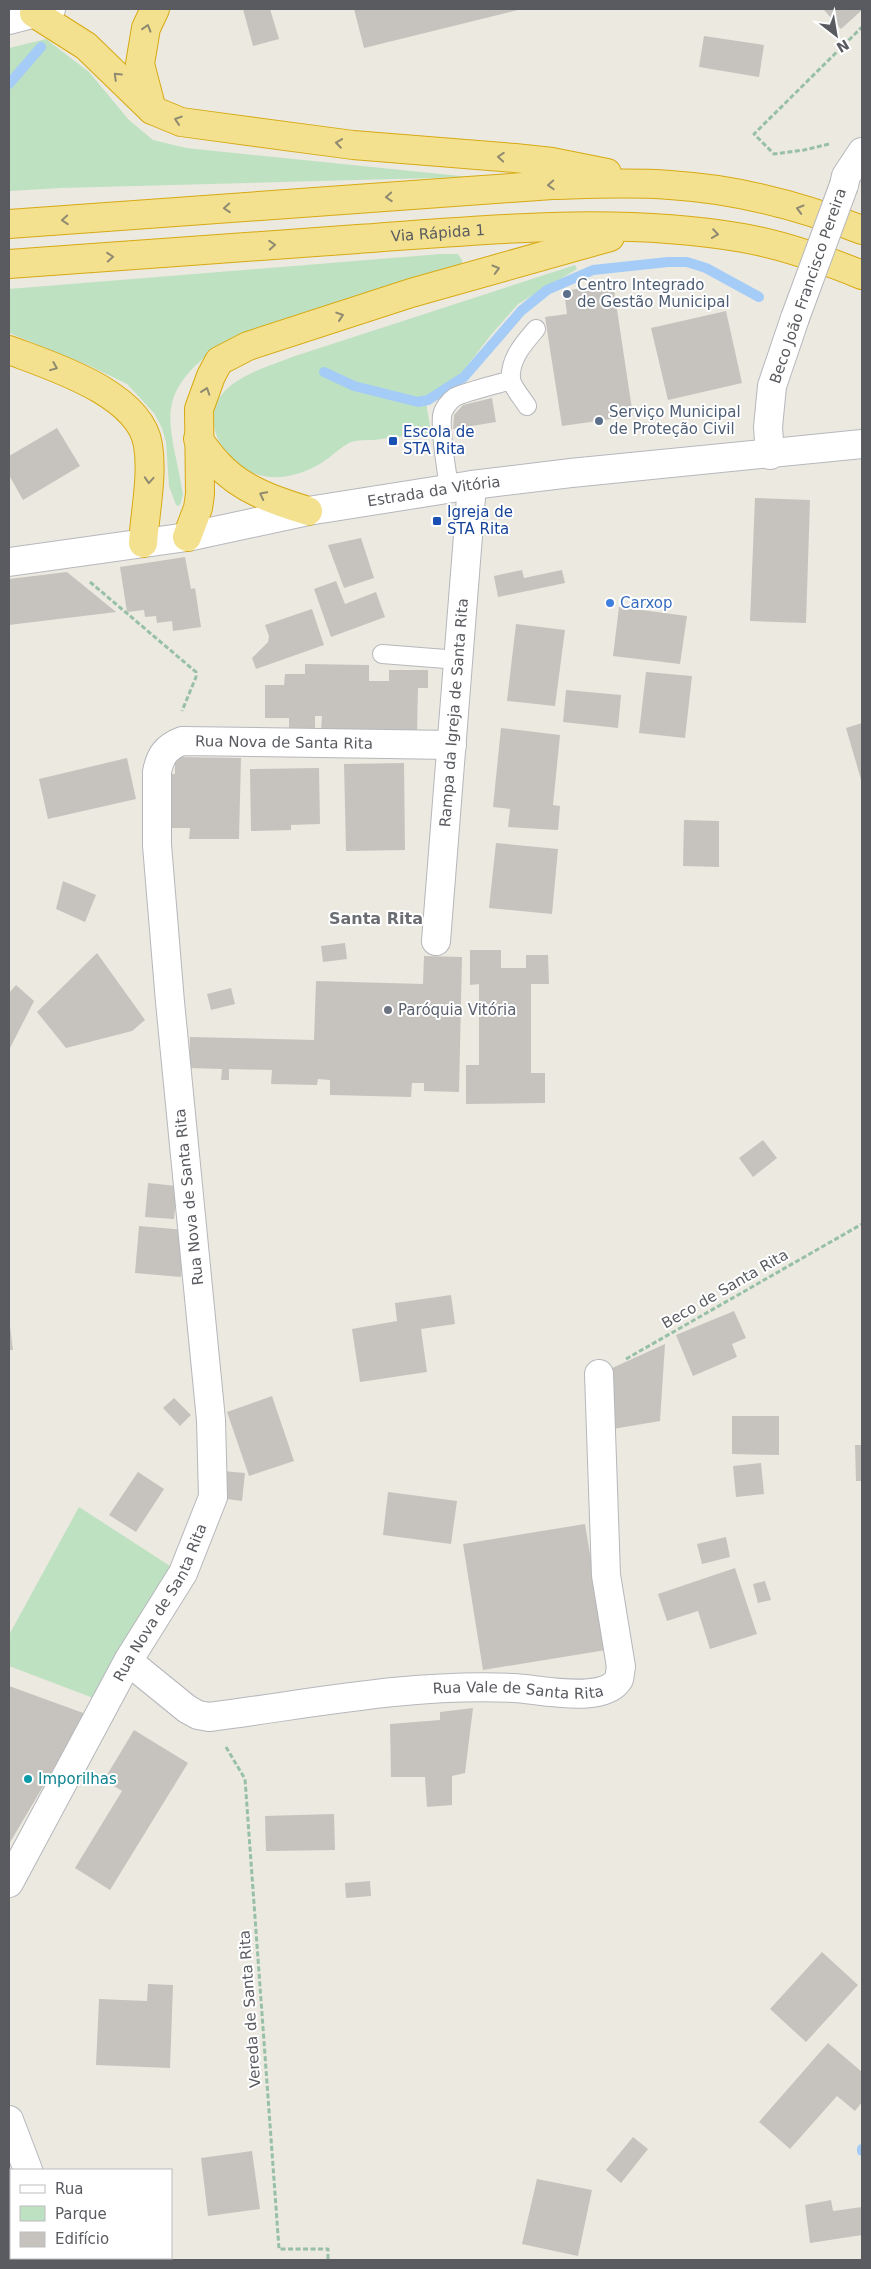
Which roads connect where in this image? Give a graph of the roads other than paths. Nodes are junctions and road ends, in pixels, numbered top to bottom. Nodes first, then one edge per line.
1 (155, 9) edge
2 (31, 14) edge
3 (152, 110) junction
4 (862, 152) edge
5 (670, 185) junction
6 (9, 224) edge
7 (666, 228) junction
8 (862, 230) edge
9 (9, 264) edge
10 (862, 274) edge
11 (536, 329) dead end
12 (9, 350) edge
13 (511, 380) junction
14 (528, 406) dead end
15 (198, 439) junction
16 (862, 444) edge
17 (770, 455) junction
18 (460, 488) junction
19 (308, 511) junction
20 (187, 536) junction
21 (143, 544) junction
22 (9, 562) edge
23 (382, 654) dead end
24 (459, 660) junction
25 (452, 745) junction
26 (436, 941) dead end
27 (599, 1374) road end
28 (128, 1661) junction
29 (9, 1883) edge
30 (9, 2120) edge
31 (28, 2169) edge

3 -> 1 highway
3 -> 2 highway
5 -> 3 highway
4 - 17 street, Beco João Francisco Pereira, bridge
5 -> 6 highway
8 -> 5 highway
9 -> 7 highway, Via Rápida 1
7 -> 10 highway, Via Rápida 1
15 -> 7 highway
11 - 13 lane
12 -> 21 highway
13 - 14 lane
13 - 18 lane
19 -> 15 highway
15 - 20 highway
16 - 17 street, Estrada da Vitória
17 - 18 street, Estrada da Vitória
18 - 19 street, Estrada da Vitória
18 - 24 street, Rampa da Igreja de Santa Rita
19 - 20 street, Estrada da Vitória
20 - 21 street, Estrada da Vitória
21 - 22 street, Estrada da Vitória
23 - 24 lane
24 - 25 street, Rampa da Igreja de Santa Rita
25 - 26 street, Rampa da Igreja de Santa Rita
25 - 28 street, Rua Nova de Santa Rita
27 - 28 street, Rua Vale de Santa Rita
28 - 29 street, Rua Nova de Santa Rita
30 - 31 street

